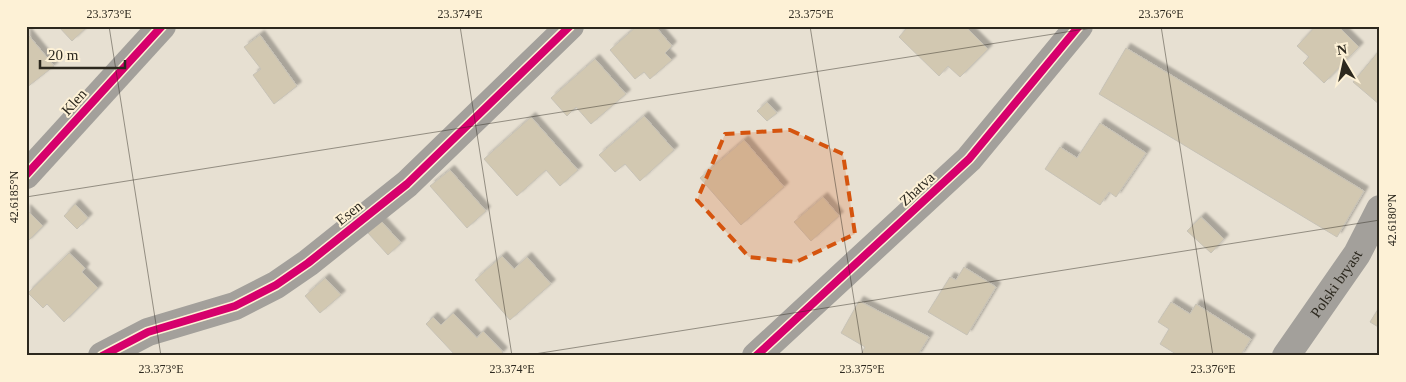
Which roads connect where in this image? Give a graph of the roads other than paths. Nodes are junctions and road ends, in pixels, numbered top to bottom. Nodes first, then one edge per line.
1 (570, 26) edge
2 (1079, 26) edge
3 (152, 30) edge
4 (26, 174) edge
5 (1380, 208) edge
6 (102, 356) edge
7 (756, 356) edge
8 (1286, 356) edge

1 - 6 street, Esen
2 - 7 street, Zhatva
3 - 4 street, Klen
5 - 8 street, Polski bryast

